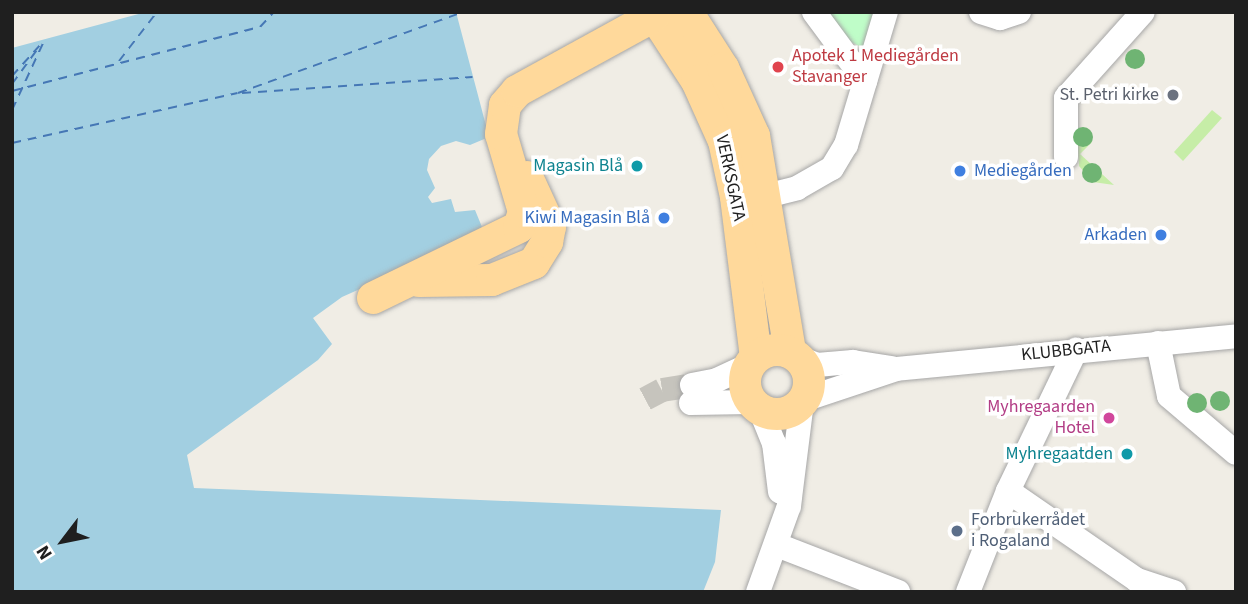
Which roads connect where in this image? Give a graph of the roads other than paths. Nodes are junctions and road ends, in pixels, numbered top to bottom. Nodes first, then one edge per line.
1 (687, 12) edge
2 (814, 12) edge
3 (886, 12) edge
4 (981, 12) edge
5 (1019, 12) edge
6 (1143, 12) edge
7 (653, 14) edge
8 (865, 81) junction
9 (508, 100) junction
10 (1066, 157) dead end
11 (766, 196) junction
12 (519, 227) junction
13 (547, 242) junction
14 (404, 284) junction
15 (373, 298) dead end
16 (1236, 336) edge
17 (1158, 343) junction
18 (1076, 350) junction
19 (795, 355) junction
20 (752, 361) junction
21 (896, 369) junction
22 (804, 401) junction
23 (755, 405) junction
24 (1236, 453) edge
25 (1007, 491) junction
26 (777, 545) junction
27 (758, 592) edge
28 (898, 592) edge
29 (968, 592) edge
30 (1174, 592) edge

1 - 11 main road, VERKSGATA
2 - 8 street
3 - 8 street
4 - 5 street
6 - 10 street
7 - 9 main road, VERKSGATA
7 - 20 main road, VERKSGATA
8 - 11 street
9 - 12 main road
9 - 13 main road
11 - 19 main road, VERKSGATA
12 - 13 street
12 - 14 main road
13 - 14 main road
14 - 15 main road
16 - 17 street, KLUBBGATA
17 - 18 street, KLUBBGATA
17 - 24 street
18 - 21 street, KLUBBGATA
18 - 25 street
19 - 20 main road
19 - 21 street, KLUBBGATA
19 - 22 main road
20 - 23 main road
20 - 23 street
21 - 22 street, KLUBBGATA
22 - 23 main road
22 - 26 street
23 - 26 street
25 - 29 street
25 - 30 street
26 - 27 street
26 - 28 street

